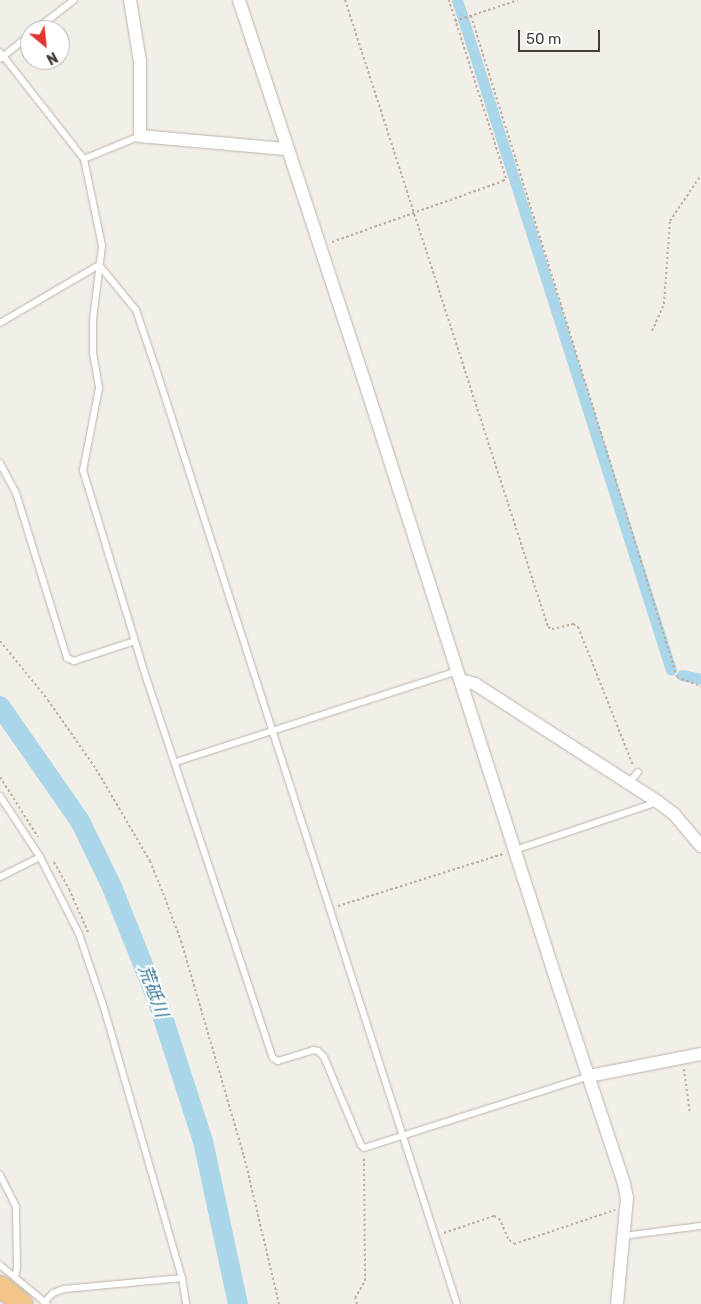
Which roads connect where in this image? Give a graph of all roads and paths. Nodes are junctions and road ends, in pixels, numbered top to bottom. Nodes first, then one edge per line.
1 (74, 0) edge
2 (130, 0) edge
3 (239, 0) edge
4 (345, 0) edge
5 (448, 0) edge
6 (518, 0) edge
7 (470, 16) junction
8 (48, 20) edge
9 (455, 21) junction
10 (20, 42) edge
11 (1, 56) edge
12 (140, 136) junction
13 (287, 149) junction
14 (84, 159) junction
15 (701, 175) edge
16 (413, 214) junction
17 (319, 246) junction
18 (99, 265) junction
19 (0, 323) edge
20 (652, 331) dead end
21 (0, 463) edge
22 (0, 641) edge
23 (135, 641) junction
24 (459, 675) junction
25 (701, 686) edge
26 (272, 730) junction
27 (176, 762) junction
28 (638, 772) joint
29 (629, 783) junction
30 (0, 796) edge
31 (658, 802) junction
32 (701, 846) edge
33 (515, 850) junction
34 (40, 857) junction
35 (0, 877) edge
36 (329, 909) junction
37 (701, 1054) edge
38 (683, 1058) junction
39 (589, 1076) junction
40 (690, 1114) dead end
41 (403, 1138) junction
42 (364, 1148) junction
43 (0, 1175) edge
44 (626, 1209) junction
45 (701, 1226) edge
46 (435, 1236) junction
47 (623, 1236) junction
48 (0, 1264) edge
49 (182, 1278) junction
50 (7, 1281) edge
51 (45, 1303) edge
52 (22, 1304) edge
53 (186, 1304) edge
54 (279, 1304) edge
55 (357, 1304) edge
56 (457, 1304) edge
57 (617, 1304) edge

1 - 8 lane
2 - 12 street
3 - 13 street
4 - 16 path
5 - 9 path
6 - 7 path
7 - 9 path
7 - 25 path
9 - 16 path
10 - 11 lane
11 - 14 lane
12 - 13 street
12 - 14 lane
13 - 17 street
14 - 18 lane
15 - 20 path
16 - 17 path
16 - 28 path
17 - 24 street
18 - 19 lane
18 - 23 lane
18 - 26 lane
21 - 23 lane
22 - 54 path
23 - 27 lane
24 - 26 lane
24 - 29 street
24 - 33 street
26 - 27 lane
26 - 36 lane
27 - 42 lane
28 - 29 lane
29 - 31 street
30 - 34 lane
31 - 32 street
31 - 33 lane
33 - 36 path
33 - 39 street
34 - 35 lane
34 - 49 lane
36 - 41 lane
37 - 38 street
38 - 39 street
38 - 40 path
39 - 41 lane
39 - 44 street
41 - 42 lane
41 - 46 lane
42 - 55 path
43 - 50 lane
44 - 46 path
44 - 47 street
45 - 47 lane
46 - 56 lane
47 - 57 street
48 - 50 lane
49 - 51 lane
49 - 53 lane
50 - 51 lane
50 - 52 highway

